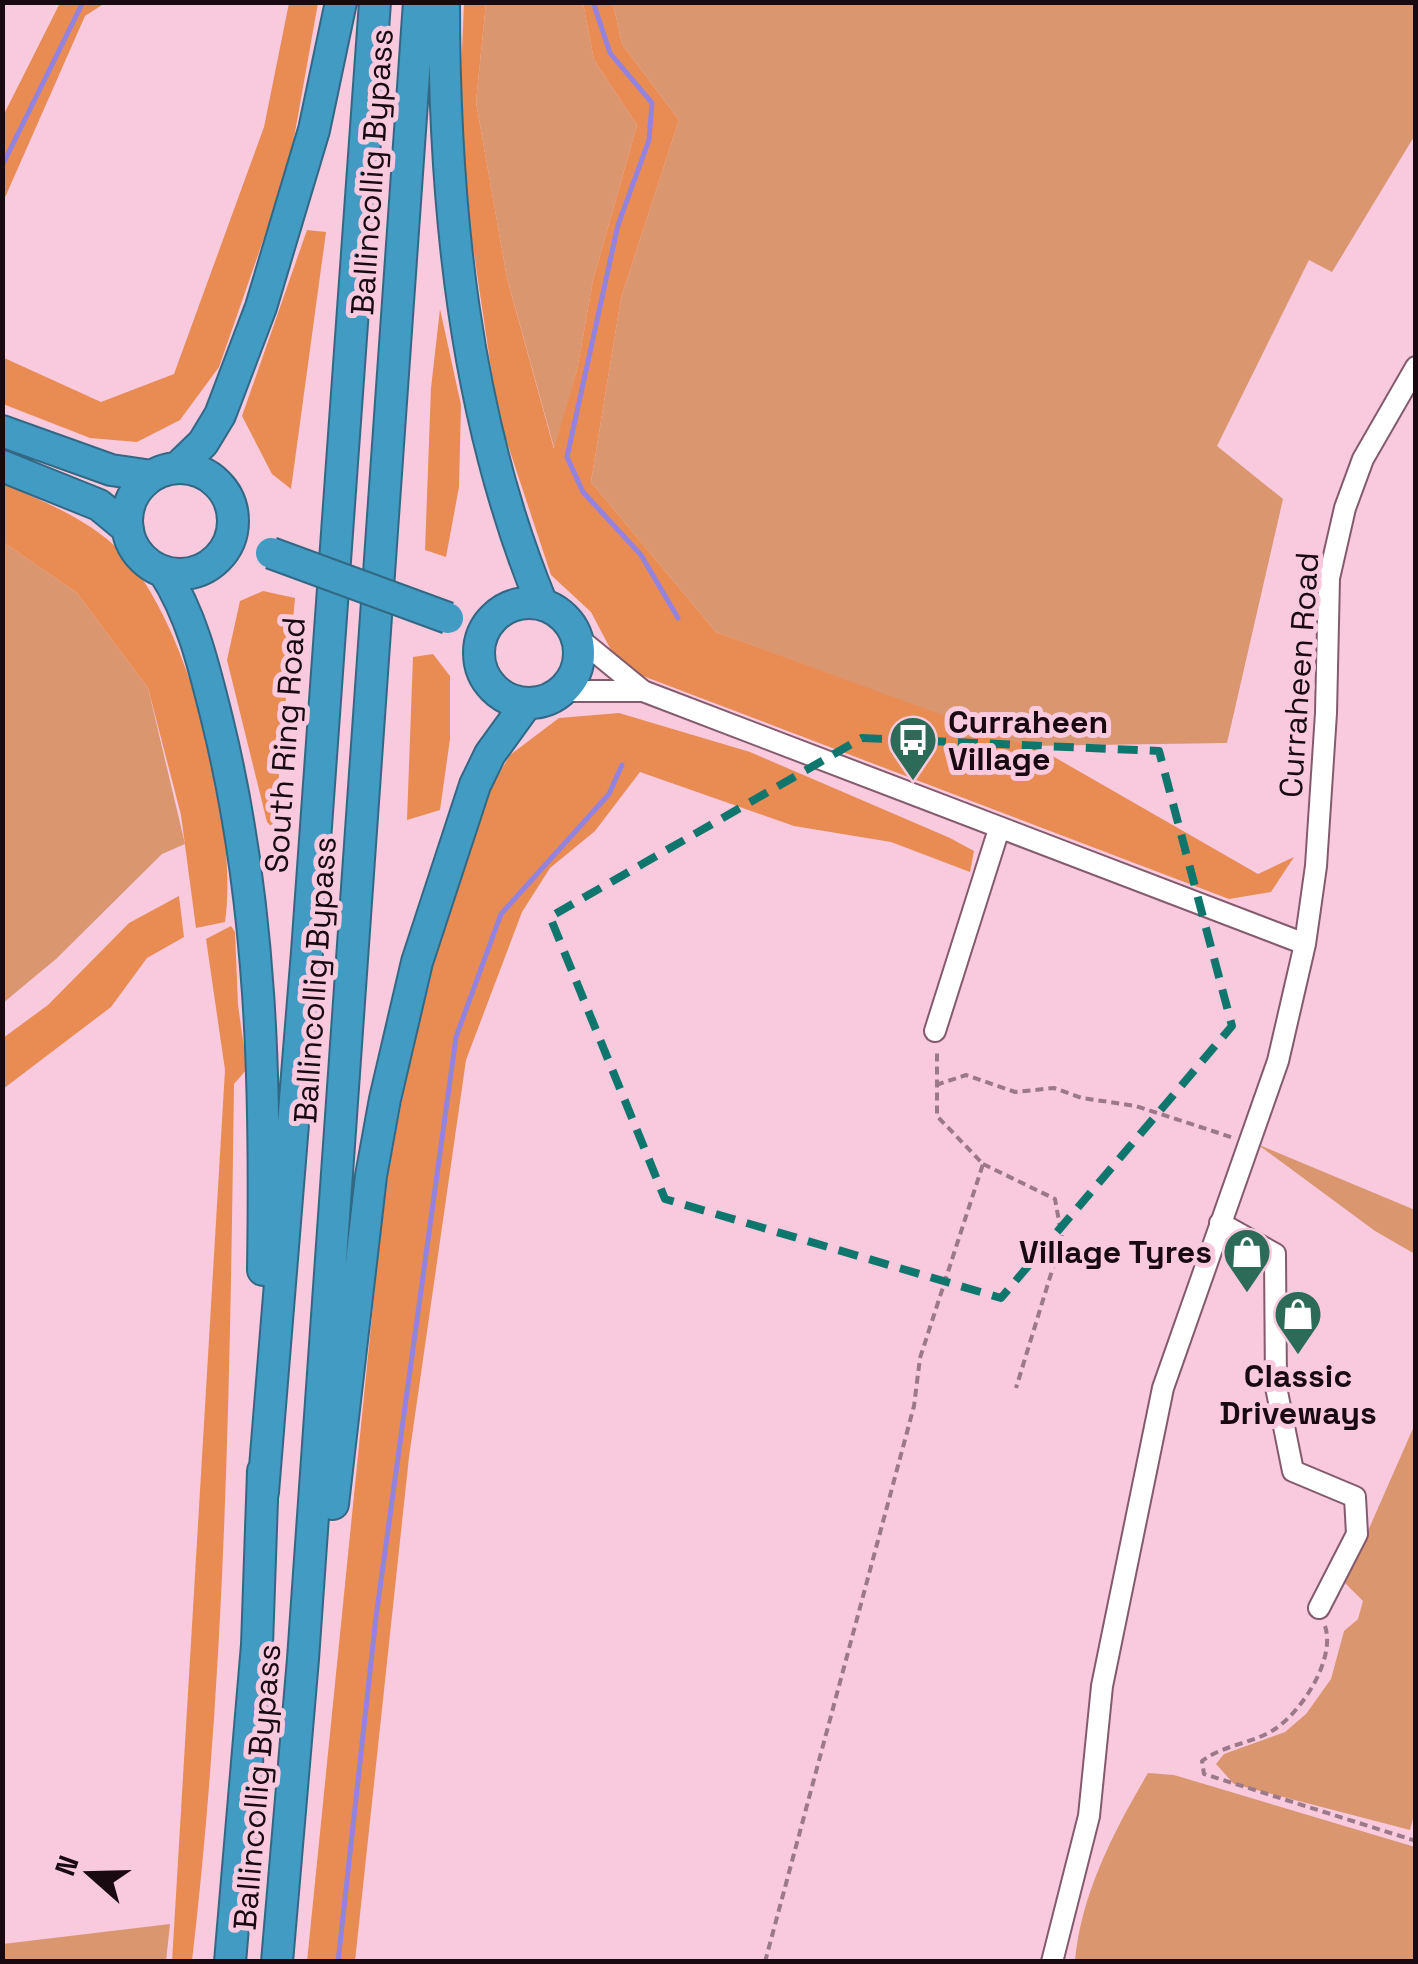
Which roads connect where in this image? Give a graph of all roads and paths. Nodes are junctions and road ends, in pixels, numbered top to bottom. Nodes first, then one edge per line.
1 (341, 2) edge
2 (374, 2) edge
3 (419, 2) edge
4 (444, 2) edge
5 (1416, 367) edge
6 (2, 430) edge
7 (2, 466) edge
8 (165, 472) junction
9 (232, 511) junction
10 (128, 529) junction
11 (223, 553) junction
12 (271, 554) junction
13 (164, 572) junction
14 (542, 604) junction
15 (502, 610) junction
16 (448, 618) junction
17 (577, 637) junction
18 (479, 653) junction
19 (561, 691) junction
20 (643, 691) junction
21 (526, 702) junction
22 (999, 829) junction
23 (1305, 944) junction
24 (934, 1031) joint
25 (934, 1086) junction
26 (1248, 1144) junction
27 (982, 1164) junction
28 (1220, 1224) junction
29 (1016, 1388) dead end
30 (263, 1492) junction
31 (1319, 1608) joint
32 (304, 1660) junction
33 (1415, 1839) edge
34 (230, 1962) edge
35 (277, 1962) edge
36 (766, 1962) edge
37 (1052, 1962) edge

1 - 8 highway
2 - 30 highway, South Ring Road
3 - 32 highway, Ballincollig Bypass
4 - 14 highway
5 - 23 street, Curraheen Road
6 - 8 highway
7 - 10 highway
8 - 9 highway
8 - 10 highway
9 - 11 highway
9 - 12 highway
10 - 13 highway
11 - 12 highway
11 - 13 highway
12 - 16 highway, bridge
13 - 30 highway
14 - 15 highway
14 - 17 highway
15 - 16 highway
15 - 18 highway
16 - 18 highway
17 - 19 highway
17 - 20 street
18 - 21 highway
19 - 20 street
19 - 21 highway
20 - 22 street
21 - 32 highway
22 - 23 street
22 - 24 street
23 - 26 street, Curraheen Road
24 - 25 path
25 - 26 path
25 - 27 path
26 - 28 street, Curraheen Road
27 - 29 path
27 - 36 path
28 - 31 street
28 - 37 street, Curraheen Road
30 - 34 highway, Ballincollig Bypass
31 - 33 path
32 - 35 highway, Ballincollig Bypass

